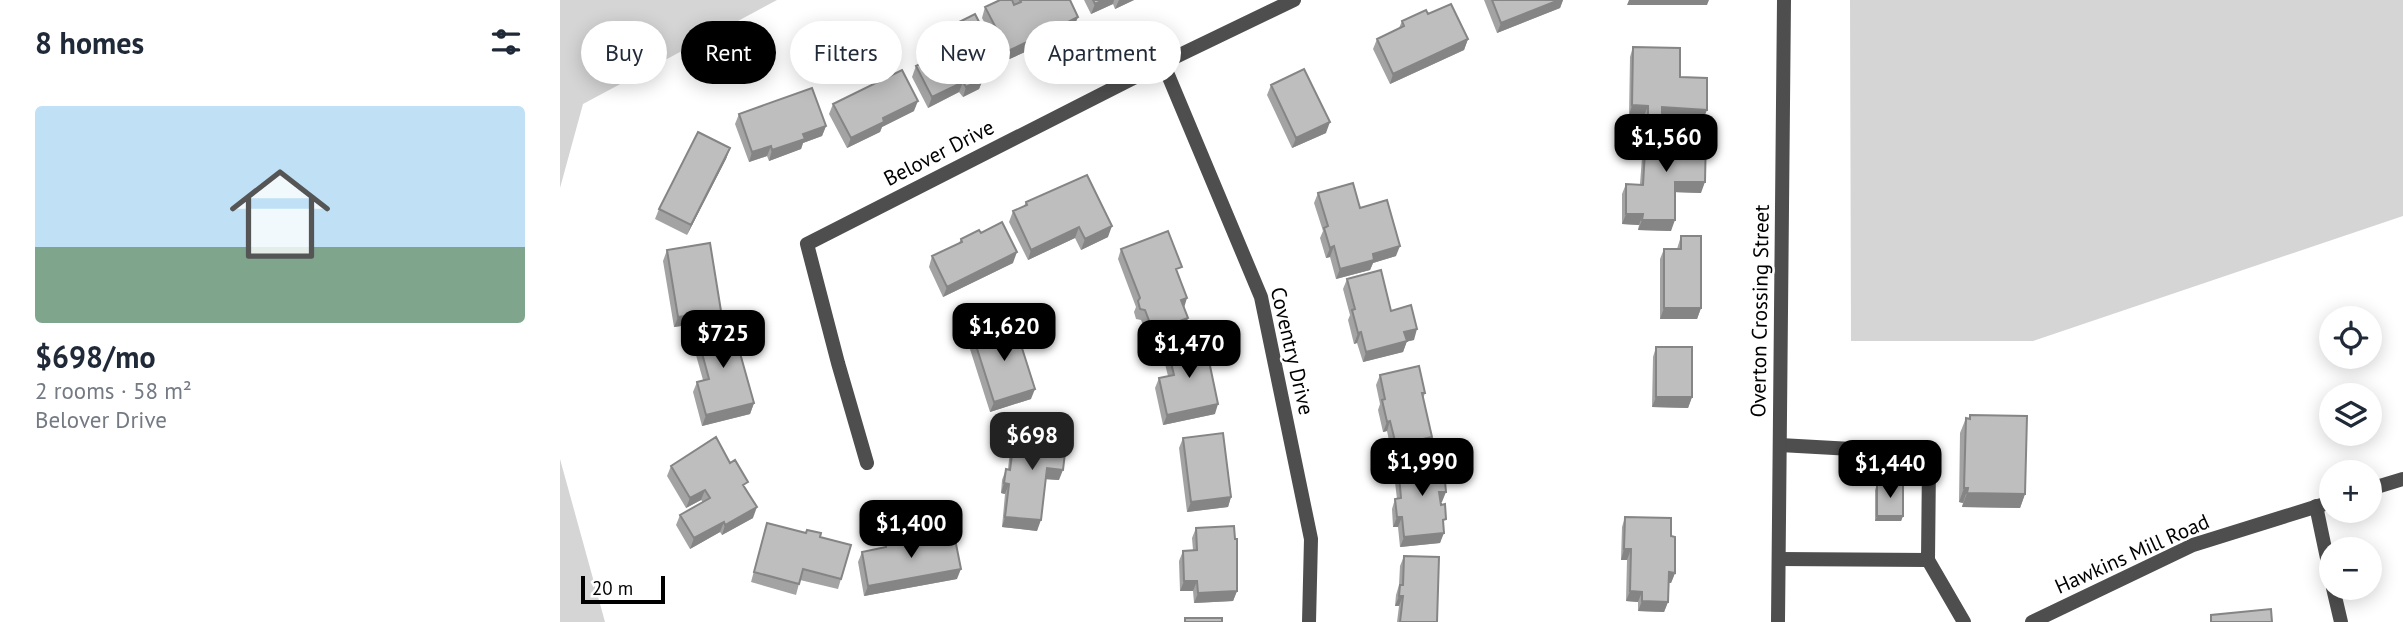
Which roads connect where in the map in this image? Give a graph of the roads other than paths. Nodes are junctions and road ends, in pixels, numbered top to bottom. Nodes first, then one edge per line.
1 (1294, 0) edge
2 (1784, 0) edge
3 (1181, 54) edge
4 (1122, 84) edge
5 (1172, 84) edge
6 (1780, 445) junction
7 (867, 463) dead end
8 (2403, 479) edge
9 (2382, 485) edge
10 (2319, 505) edge
11 (2316, 506) junction
12 (2323, 537) edge
13 (1779, 559) junction
14 (1928, 560) junction
15 (2336, 600) edge
16 (1309, 622) edge
17 (1778, 622) edge
18 (1964, 622) edge
19 (2032, 622) edge
20 (2341, 622) edge

1 - 3 street, Belover Drive
2 - 6 street, Overton Crossing Street
4 - 7 street, Belover Drive
5 - 16 street, Coventry Drive
6 - 13 street, Overton Crossing Street
6 - 14 street
8 - 9 street
10 - 11 street, Hawkins Mill Road
11 - 12 street
11 - 19 street, Hawkins Mill Road
13 - 14 street
13 - 17 street, Overton Crossing Street
14 - 18 street
15 - 20 street

